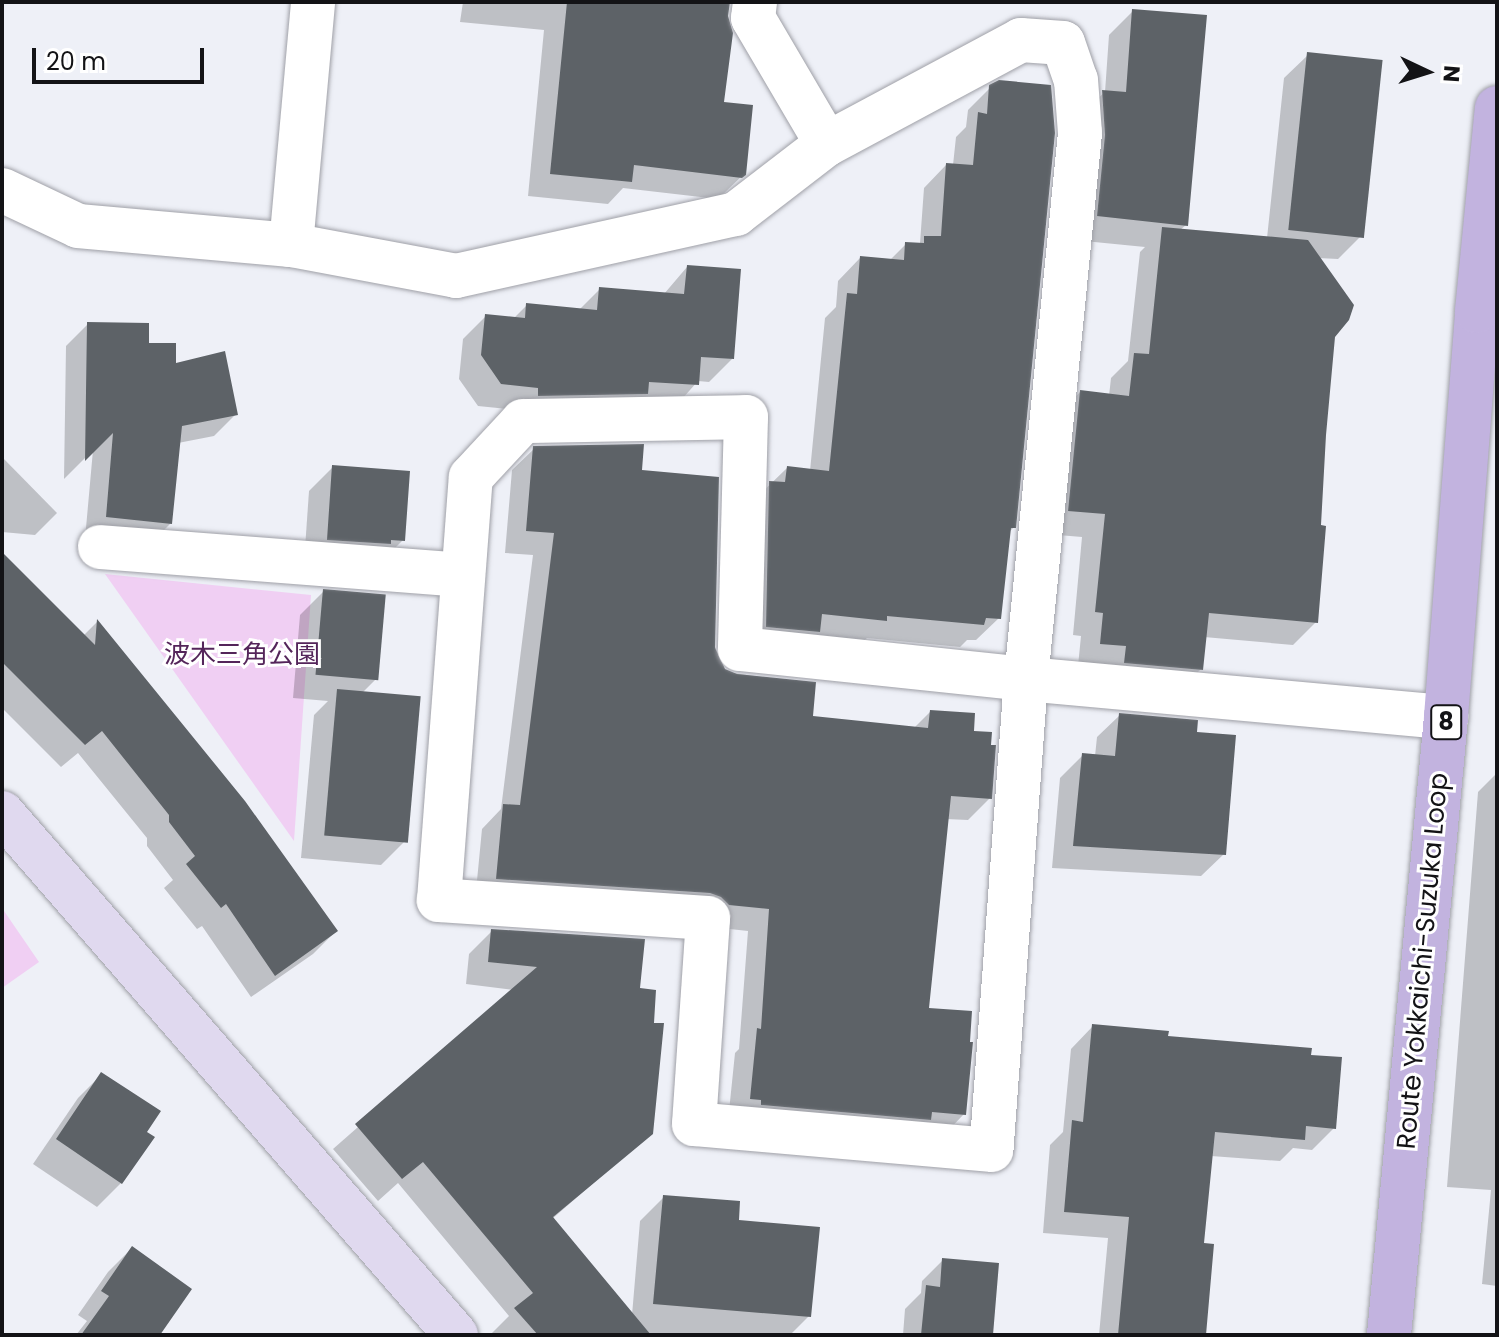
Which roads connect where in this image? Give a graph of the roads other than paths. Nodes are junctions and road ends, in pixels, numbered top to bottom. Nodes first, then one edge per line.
1 (313, 2) edge
2 (755, 2) edge
3 (1497, 108) edge
4 (827, 144) junction
5 (2, 190) edge
6 (291, 245) junction
7 (100, 547) dead end
8 (461, 575) junction
9 (1026, 679) junction
10 (1446, 717) junction
11 (2, 813) edge
12 (456, 1335) edge
13 (1389, 1335) edge

1 - 6 street
2 - 4 street
3 - 10 main road, Route Yokkaichi-Suzuka Loop / 8
4 - 6 street
4 - 9 street
5 - 6 street
7 - 8 street
8 - 9 street
8 - 9 street
9 - 10 street
10 - 13 main road, Route Yokkaichi-Suzuka Loop / 8
11 - 12 street

